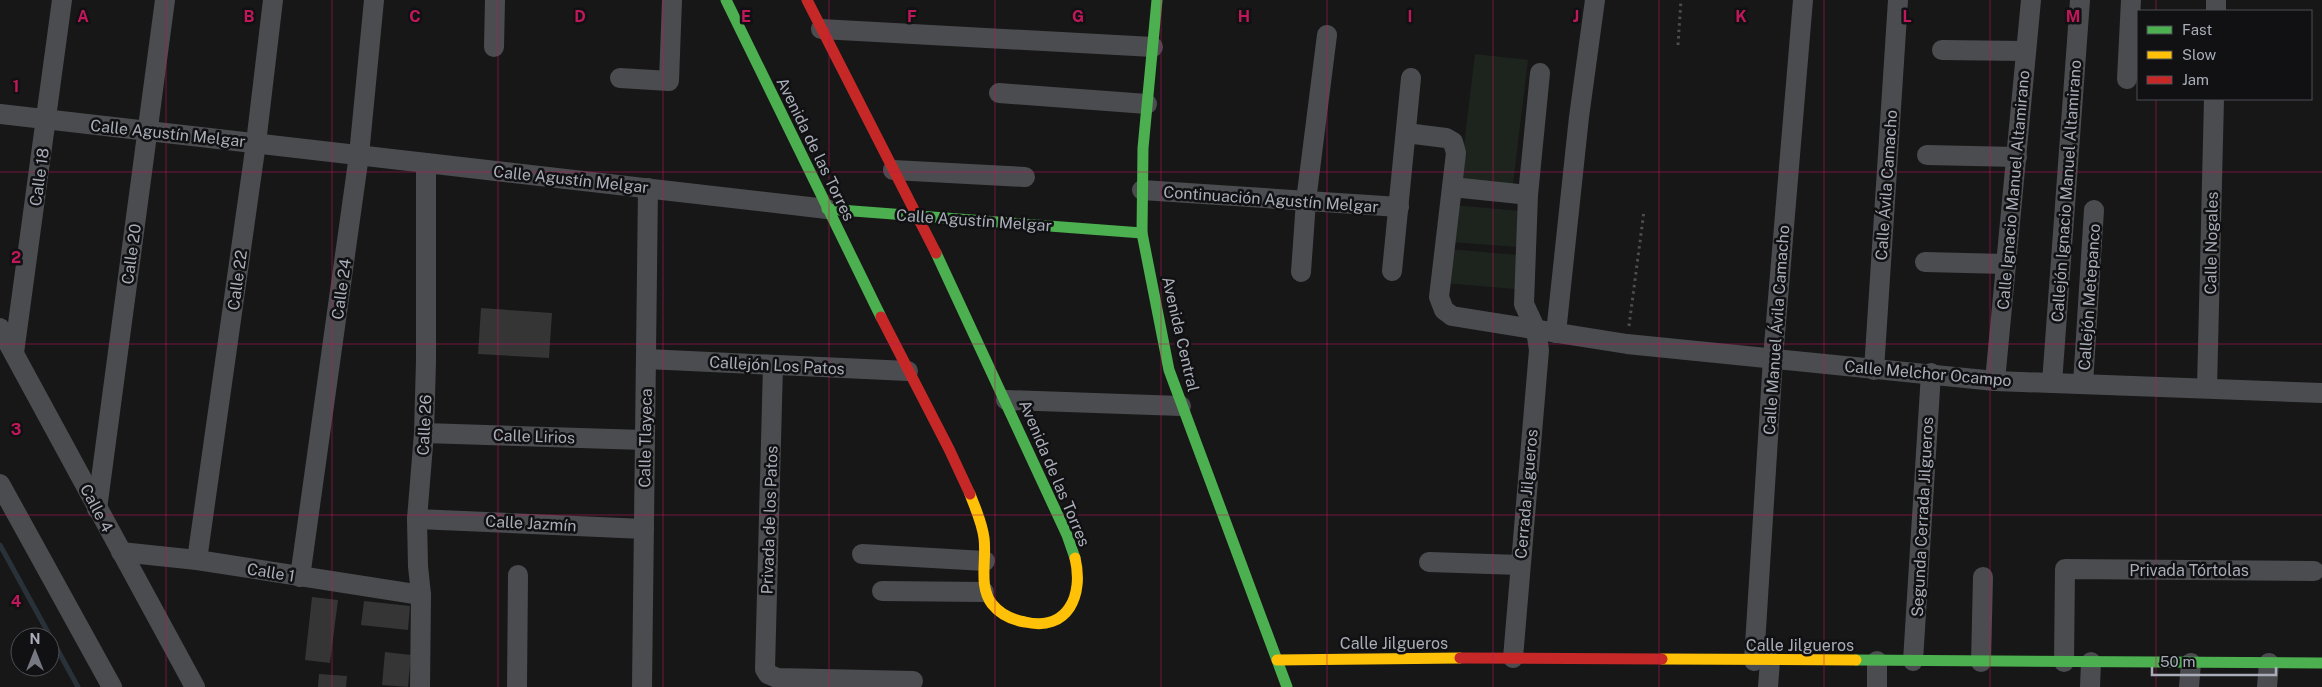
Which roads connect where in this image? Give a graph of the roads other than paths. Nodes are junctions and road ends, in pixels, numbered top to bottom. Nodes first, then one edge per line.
1 (62, 0) edge
2 (165, 0) edge
3 (273, 0) edge
4 (374, 0) edge
5 (495, 0) edge
6 (672, 0) edge
7 (726, 0) edge
8 (807, 0) edge
9 (1157, 0) edge
10 (1595, 0) edge
11 (1803, 0) edge
12 (1898, 0) edge
13 (2031, 0) edge
14 (2080, 0) edge
15 (2131, 0) edge
16 (821, 29) junction
17 (1326, 35) dead end
18 (494, 46) dead end
19 (1152, 47) junction
20 (1942, 50) dead end
21 (2026, 51) junction
22 (1540, 73) dead end
23 (620, 78) dead end
24 (1411, 78) dead end
25 (2127, 79) dead end
26 (999, 93) dead end
27 (2214, 100) edge
28 (1147, 104) junction
29 (0, 114) edge
30 (47, 120) junction
31 (148, 131) junction
32 (1406, 133) junction
33 (256, 144) junction
34 (359, 155) junction
35 (1928, 155) dead end
36 (2016, 157) junction
37 (426, 163) junction
38 (893, 170) junction
39 (1025, 178) dead end
40 (1452, 187) junction
41 (648, 188) junction
42 (1142, 190) junction
43 (1528, 195) junction
44 (1306, 201) junction
45 (1399, 207) junction
46 (827, 208) junction
47 (2094, 210) dead end
48 (917, 216) junction
49 (1142, 233) junction
50 (1925, 262) dead end
51 (2006, 264) junction
52 (1392, 271) dead end
53 (1301, 272) dead end
54 (0, 328) edge
55 (1536, 330) junction
56 (1556, 333) junction
57 (14, 353) junction
58 (1773, 358) junction
59 (646, 359) junction
60 (773, 365) junction
61 (1874, 370) junction
62 (908, 371) junction
63 (1931, 373) junction
64 (1995, 381) junction
65 (2052, 383) junction
66 (2084, 384) junction
67 (2208, 388) junction
68 (2322, 393) edge
69 (1006, 400) junction
70 (1181, 406) junction
71 (424, 433) junction
72 (644, 440) junction
73 (0, 484) edge
74 (97, 509) junction
75 (418, 519) junction
76 (644, 529) junction
77 (121, 552) junction
78 (862, 554) dead end
79 (197, 560) junction
80 (985, 561) junction
81 (1429, 562) dead end
82 (1520, 564) junction
83 (2314, 571) dead end
84 (518, 575) dead end
85 (300, 577) junction
86 (1984, 578) dead end
87 (882, 591) dead end
88 (984, 592) junction
89 (421, 595) junction
90 (1512, 658) junction
91 (1277, 660) junction
92 (1762, 661) junction
93 (1878, 661) junction
94 (1913, 662) junction
95 (1981, 662) junction
96 (2064, 662) junction
97 (2091, 662) junction
98 (2190, 662) junction
99 (2269, 663) junction
100 (2322, 663) edge
101 (913, 681) dead end
102 (112, 687) edge
103 (195, 687) edge
104 (420, 687) edge
105 (517, 687) edge
106 (642, 687) edge
107 (1287, 687) edge
108 (1768, 687) edge
109 (1878, 687) edge
110 (2090, 687) edge
111 (2189, 687) edge
112 (2267, 687) edge

1 - 30 street, Calle 18
2 - 31 street, Calle 20
3 - 33 street, Calle 22
4 - 34 street, Calle 24
5 - 18 street
6 - 23 street
7 - 46 main road, Avenida de las Torres
8 - 16 main road, Avenida de las Torres
9 - 19 main road, Avenida Central
10 - 56 street
11 - 58 street, Calle Manuel Ávila Camacho
12 - 61 street, Calle Ávila Camacho
13 - 21 street, Calle Ignacio Manuel Altamirano
14 - 65 street, Callejón Ignacio Manuel Altamirano
15 - 25 street
16 - 19 street
16 - 38 main road, Avenida de las Torres
17 - 44 street
19 - 28 main road, Avenida Central
20 - 21 street
21 - 36 street, Calle Ignacio Manuel Altamirano
22 - 43 street, Cerrada Jilgueros
24 - 32 street
26 - 28 street
27 - 67 street, Calle Nogales
28 - 42 main road, Avenida Central
29 - 30 street, Calle Agustín Melgar
30 - 31 street, Calle Agustín Melgar
30 - 57 street, Calle 18
31 - 33 street, Calle Agustín Melgar
31 - 74 street, Calle 20
32 - 40 street, Calle Melchor Ocampo
32 - 45 street
33 - 34 street, Calle Agustín Melgar
33 - 79 street, Calle 22
34 - 37 street, Calle Agustín Melgar
34 - 85 street, Calle 24
35 - 36 street
36 - 51 street, Calle Ignacio Manuel Altamirano
37 - 41 street, Calle Agustín Melgar
37 - 71 street, Calle 26
38 - 39 street
38 - 48 main road, Avenida de las Torres
40 - 43 street
40 - 55 street, Calle Melchor Ocampo
41 - 46 street, Calle Agustín Melgar
41 - 59 street, Calle Tlayeca
42 - 44 street, Continuación Agustín Melgar
42 - 49 main road, Avenida Central
43 - 55 street, Cerrada Jilgueros
44 - 45 street, Continuación Agustín Melgar
44 - 53 street
45 - 52 street
46 - 48 main road, Calle Agustín Melgar
46 - 62 main road, Avenida de las Torres
47 - 66 street, Callejón Metepanco
48 - 49 main road, Calle Agustín Melgar
48 - 69 main road, Avenida de las Torres
49 - 70 main road, Avenida Central
50 - 51 street
51 - 64 street, Calle Ignacio Manuel Altamirano
54 - 57 street, Calle 4
55 - 56 street, Calle Melchor Ocampo
55 - 82 street, Cerrada Jilgueros
56 - 58 street, Calle Melchor Ocampo
57 - 74 street, Calle 4
58 - 61 street, Calle Melchor Ocampo
58 - 92 street, Calle Manuel Ávila Camacho
59 - 60 street, Callejón Los Patos
59 - 72 street, Calle Tlayeca
60 - 62 street, Callejón Los Patos
60 - 101 street, Privada de los Patos
61 - 63 street, Calle Melchor Ocampo
62 - 80 main road, Avenida de las Torres
63 - 64 street, Calle Melchor Ocampo
63 - 94 street, Segunda Cerrada Jilgueros
64 - 65 street, Calle Melchor Ocampo
65 - 66 street, Calle Melchor Ocampo
66 - 67 street, Calle Melchor Ocampo
67 - 68 street, Calle Melchor Ocampo
69 - 70 street
69 - 88 main road, Avenida de las Torres
70 - 91 main road, Avenida Central
71 - 72 street, Calle Lirios
71 - 75 street, Calle 26
72 - 76 street, Calle Tlayeca
73 - 102 street
74 - 77 street, Calle 4
75 - 76 street, Calle Jazmín
75 - 89 street, Calle 26
76 - 106 street, Calle Tlayeca
77 - 79 street, Calle 1
77 - 103 street, Calle 4
78 - 80 street
79 - 85 street, Calle 1
80 - 88 main road, Avenida de las Torres
81 - 82 street
82 - 90 street, Cerrada Jilgueros
83 - 96 street, Privada Tórtolas
84 - 105 street
85 - 89 street, Calle 1
86 - 95 street
87 - 88 street
89 - 104 street, Calle 26
90 - 91 main road, Calle Jilgueros
90 - 92 main road, Calle Jilgueros
91 - 107 main road, Avenida Central
92 - 93 main road, Calle Jilgueros
92 - 108 street, Calle Manuel Ávila Camacho
93 - 94 main road, Calle Jilgueros
93 - 109 street
94 - 95 main road, Calle Jilgueros
95 - 96 main road, Calle Jilgueros
96 - 97 main road, Calle Jilgueros
97 - 98 main road, Calle Jilgueros
97 - 110 street
98 - 99 main road, Calle Jilgueros
98 - 111 street
99 - 100 main road, Calle Jilgueros
99 - 112 street

